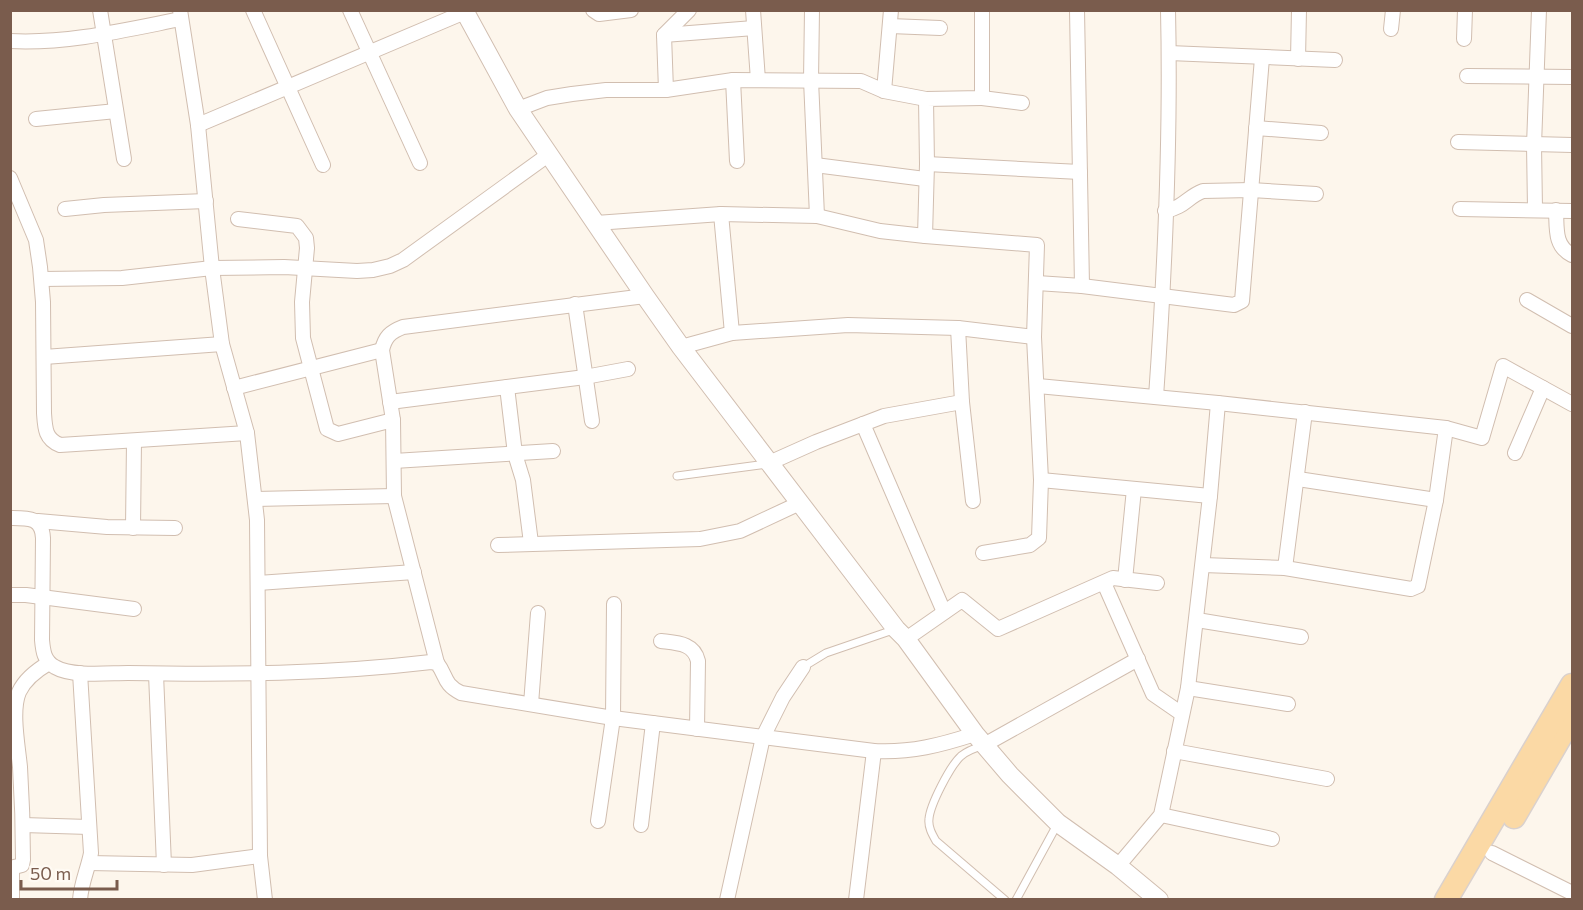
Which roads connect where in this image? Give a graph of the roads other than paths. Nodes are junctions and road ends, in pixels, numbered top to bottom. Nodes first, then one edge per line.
1 (100, 10) edge
2 (253, 10) edge
3 (350, 10) edge
4 (592, 10) edge
5 (632, 10) edge
6 (689, 10) edge
7 (753, 10) edge
8 (812, 10) edge
9 (891, 10) edge
10 (982, 10) edge
11 (1077, 10) edge
12 (1168, 10) edge
13 (1299, 10) edge
14 (1393, 10) edge
15 (1465, 10) edge
16 (1539, 10) edge
17 (464, 11) edge
18 (180, 15) edge
19 (890, 26) junction
20 (754, 28) junction
21 (940, 28) dead end
22 (1391, 29) dead end
23 (104, 34) junction
24 (664, 35) junction
25 (1464, 39) dead end
26 (10, 41) edge
27 (369, 53) junction
28 (1169, 53) junction
29 (1262, 58) junction
30 (1298, 59) junction
31 (1335, 60) dead end
32 (1467, 76) dead end
33 (1537, 77) junction
34 (1572, 77) edge
35 (733, 80) junction
36 (758, 80) junction
37 (811, 80) junction
38 (288, 87) junction
39 (666, 90) junction
40 (884, 91) junction
41 (982, 98) junction
42 (926, 99) junction
43 (1022, 103) dead end
44 (518, 109) junction
45 (116, 111) junction
46 (36, 119) dead end
47 (198, 125) junction
48 (1256, 128) junction
49 (1321, 133) dead end
50 (1458, 142) dead end
51 (1534, 145) junction
52 (1572, 145) edge
53 (548, 155) junction
54 (124, 159) dead end
55 (737, 161) dead end
56 (420, 163) dead end
57 (927, 164) junction
58 (323, 165) dead end
59 (815, 165) junction
60 (1080, 171) junction
61 (10, 178) edge
62 (925, 179) junction
63 (1251, 190) junction
64 (1316, 194) dead end
65 (206, 201) junction
66 (65, 209) dead end
67 (1460, 209) dead end
68 (1535, 209) junction
69 (1556, 210) junction
70 (1572, 210) edge
71 (1165, 211) junction
72 (721, 214) junction
73 (817, 216) junction
74 (238, 219) dead end
75 (596, 223) junction
76 (925, 237) junction
77 (1572, 255) edge
78 (212, 268) junction
79 (304, 268) junction
80 (42, 279) junction
81 (1037, 283) junction
82 (1082, 286) junction
83 (645, 296) junction
84 (1163, 298) junction
85 (1527, 300) dead end
86 (575, 304) junction
87 (1572, 326) edge
88 (958, 328) junction
89 (732, 333) junction
90 (1034, 337) junction
91 (222, 344) junction
92 (681, 347) junction
93 (382, 350) junction
94 (44, 357) junction
95 (310, 369) junction
96 (628, 369) dead end
97 (585, 377) junction
98 (1038, 386) junction
99 (234, 387) junction
100 (507, 387) junction
101 (1543, 388) junction
102 (1156, 397) junction
103 (390, 402) junction
104 (962, 402) junction
105 (1218, 403) junction
106 (1572, 404) edge
107 (1305, 412) junction
108 (393, 420) junction
109 (592, 421) dead end
110 (863, 424) junction
111 (1446, 428) junction
112 (247, 434) junction
113 (134, 441) junction
114 (553, 451) dead end
115 (1515, 453) dead end
116 (515, 454) junction
117 (394, 461) junction
118 (770, 464) junction
119 (677, 476) dead end
120 (1298, 479) junction
121 (1041, 480) junction
122 (1134, 489) junction
123 (394, 496) junction
124 (1210, 496) junction
125 (255, 499) junction
126 (1436, 500) junction
127 (973, 501) dead end
128 (800, 503) junction
129 (10, 518) edge
130 (38, 521) junction
131 (133, 528) junction
132 (175, 528) dead end
133 (531, 543) junction
134 (498, 544) dead end
135 (983, 554) dead end
136 (1203, 565) junction
137 (1285, 568) junction
138 (414, 572) junction
139 (1125, 580) junction
140 (1104, 583) junction
141 (1157, 583) dead end
142 (258, 584) junction
143 (10, 595) edge
144 (43, 597) junction
145 (614, 604) dead end
146 (134, 609) dead end
147 (944, 612) junction
148 (538, 613) dead end
149 (1197, 620) junction
150 (901, 634) junction
151 (1301, 637) dead end
152 (661, 641) dead end
153 (1138, 659) junction
154 (49, 663) junction
155 (437, 663) junction
156 (803, 667) joint
157 (80, 672) junction
158 (156, 674) junction
159 (258, 674) junction
160 (1572, 685) edge
161 (1188, 688) junction
162 (531, 704) junction
163 (1288, 704) dead end
164 (1182, 714) junction
165 (14, 716) edge
166 (1572, 717) edge
167 (613, 718) junction
168 (653, 723) junction
169 (697, 729) junction
170 (763, 737) junction
171 (980, 739) junction
172 (874, 751) junction
173 (1174, 751) junction
174 (1327, 779) dead end
175 (16, 794) edge
176 (1161, 815) junction
177 (598, 821) dead end
178 (1058, 823) junction
179 (23, 825) junction
180 (641, 825) dead end
181 (89, 827) junction
182 (1272, 839) dead end
183 (1492, 853) junction
184 (260, 856) junction
185 (89, 863) junction
186 (164, 865) junction
187 (1118, 866) junction
188 (11, 868) edge
189 (1571, 889) edge
190 (12, 900) edge
191 (80, 900) edge
192 (265, 900) edge
193 (727, 900) edge
194 (856, 900) edge
195 (1005, 900) edge
196 (1016, 900) edge
197 (1159, 900) edge
198 (1446, 900) edge
199 (1464, 900) edge

1 - 23 street
2 - 38 street
3 - 27 street
4 - 5 street
6 - 24 street
7 - 20 street
8 - 37 street
9 - 19 street
10 - 41 street
11 - 60 street
12 - 28 street
13 - 30 street
14 - 22 street
15 - 25 street
16 - 33 street
17 - 27 street
17 - 44 street
18 - 23 street
18 - 47 street
19 - 21 street
19 - 40 street
20 - 24 street
20 - 36 street
23 - 26 street
23 - 45 street
24 - 39 street
27 - 38 street
27 - 56 street
28 - 29 street
28 - 71 street
29 - 30 street
29 - 48 street
30 - 31 street
32 - 33 street
33 - 34 street
33 - 51 street
35 - 36 street
35 - 39 street
35 - 55 street
36 - 37 street
37 - 40 street
37 - 59 street
38 - 47 street
38 - 58 street
39 - 44 street
40 - 42 street
41 - 42 street
41 - 43 street
42 - 57 street
44 - 53 street
45 - 46 street
45 - 54 street
47 - 65 street
48 - 49 street
48 - 63 street
50 - 51 street
51 - 52 street
51 - 68 street
53 - 75 street
53 - 79 street
57 - 60 street
57 - 62 street
59 - 62 street
59 - 73 street
60 - 82 street
61 - 80 street
62 - 76 street
63 - 64 street
63 - 71 street
63 - 84 street
65 - 66 street
65 - 78 street
67 - 68 street
68 - 69 street
69 - 70 street
69 - 77 street
71 - 84 street
72 - 73 street
72 - 75 street
72 - 89 street
73 - 76 street
74 - 79 street
75 - 83 street
76 - 81 street
78 - 79 street
78 - 80 street
78 - 91 street
79 - 95 street
80 - 94 street
81 - 82 street
81 - 90 street
82 - 84 street
83 - 86 street
83 - 92 street
84 - 102 street
85 - 87 street
86 - 93 street
86 - 97 street
88 - 89 street
88 - 90 street
88 - 104 street
89 - 92 street
90 - 98 street
91 - 94 street
91 - 99 street
92 - 118 street
93 - 95 street
93 - 103 street
94 - 113 street
95 - 99 street
95 - 108 street
96 - 97 street
97 - 100 street
97 - 109 street
98 - 102 street
98 - 121 street
99 - 112 street
100 - 103 street
100 - 116 street
101 - 106 street
101 - 111 street
101 - 115 street
102 - 105 street
103 - 108 street
104 - 110 street
104 - 127 street
105 - 107 street
105 - 124 street
107 - 111 street
107 - 120 street
108 - 117 street
110 - 118 street
110 - 147 street
111 - 126 street
112 - 113 street
112 - 125 street
113 - 131 street
114 - 116 street
116 - 117 street
116 - 133 street
117 - 123 street
118 - 119 lane
118 - 128 street
120 - 126 street
120 - 137 street
121 - 122 street
121 - 135 street
122 - 124 street
122 - 139 street
123 - 125 street
123 - 138 street
124 - 136 street
125 - 142 street
126 - 137 street
128 - 133 street
128 - 150 street
129 - 130 street
130 - 131 street
130 - 144 street
131 - 132 street
133 - 134 street
136 - 137 street
136 - 149 street
138 - 142 street
138 - 155 street
139 - 140 street
139 - 141 street
140 - 147 street
140 - 153 street
142 - 159 street
143 - 144 street
144 - 146 street
144 - 154 street
145 - 167 street
147 - 150 street
148 - 162 street
149 - 151 street
149 - 161 street
150 - 156 lane
150 - 171 street
152 - 169 street
153 - 164 street
153 - 171 street
154 - 157 street
154 - 165 street
155 - 159 street
155 - 162 street
156 - 170 street
157 - 158 street
157 - 181 street
158 - 159 street
158 - 186 street
159 - 184 street
160 - 198 main road
161 - 163 street
161 - 164 street
162 - 167 street
164 - 173 street
165 - 175 street
166 - 183 main road
167 - 168 street
167 - 177 street
168 - 169 street
168 - 180 street
169 - 170 street
170 - 172 street
170 - 193 street
171 - 172 street
171 - 178 street
171 - 195 lane
172 - 194 street
173 - 174 street
173 - 176 street
175 - 179 street
176 - 182 street
176 - 187 street
178 - 187 street
178 - 196 lane
179 - 181 street
179 - 188 street
181 - 185 street
183 - 189 street
183 - 199 main road
184 - 186 street
184 - 192 street
185 - 186 street
185 - 191 street
187 - 197 street
188 - 190 street

